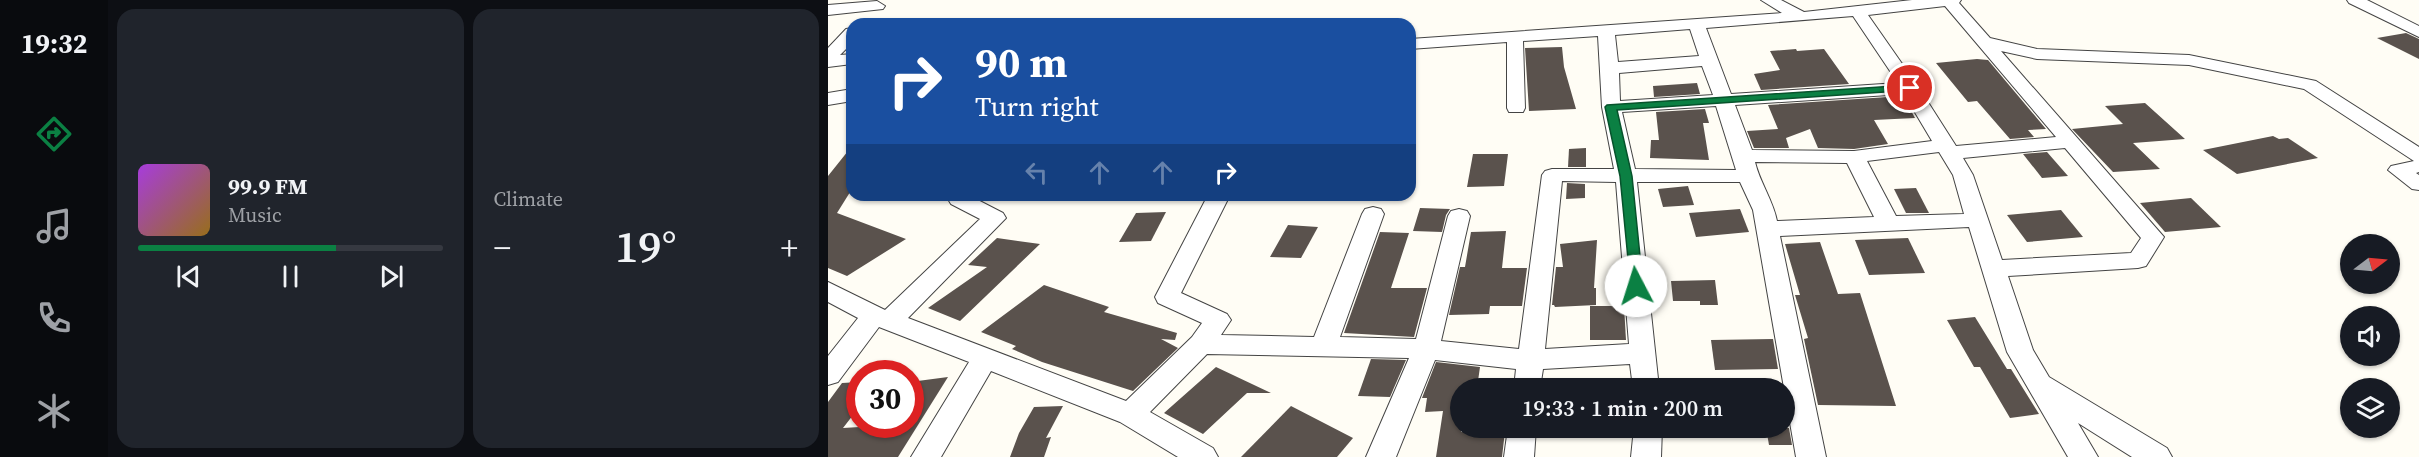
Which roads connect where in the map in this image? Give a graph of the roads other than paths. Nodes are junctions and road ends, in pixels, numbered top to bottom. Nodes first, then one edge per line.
1 (1769, 0) edge
2 (1948, 0) edge
3 (1953, 0) edge
4 (2355, 0) edge
5 (1913, 2) edge
6 (880, 3) edge
7 (828, 10) edge
8 (1857, 11) junction
9 (1802, 17) junction
10 (866, 18) edge
11 (1696, 24) junction
12 (1605, 30) junction
13 (2419, 32) edge
14 (1515, 37) junction
15 (846, 40) edge
16 (1984, 42) junction
17 (1416, 44) edge
18 (846, 59) edge
19 (828, 60) edge
20 (1709, 60) junction
21 (1610, 68) junction
22 (1910, 88) junction
23 (846, 96) edge
24 (828, 99) edge
25 (1725, 101) junction
26 (1611, 107) junction
27 (1516, 108) dead end
28 (2070, 141) junction
29 (1946, 149) junction
30 (2419, 156) edge
31 (1854, 157) junction
32 (1746, 166) junction
33 (2419, 166) edge
34 (1626, 176) junction
35 (2419, 184) edge
36 (963, 201) edge
37 (1216, 201) edge
38 (1373, 214) dead end
39 (1459, 216) dead end
40 (1978, 220) junction
41 (1889, 224) junction
42 (1768, 229) junction
43 (1993, 269) junction
44 (828, 291) edge
45 (881, 318) junction
46 (1201, 344) junction
47 (1323, 347) junction
48 (1426, 349) junction
49 (1642, 352) junction
50 (985, 357) junction
51 (1530, 360) junction
52 (830, 369) edge
53 (1528, 378) edge
54 (1645, 378) edge
55 (2037, 381) junction
56 (1130, 414) junction
57 (1521, 438) edge
58 (1647, 438) edge
59 (926, 457) edge
60 (1203, 457) edge
61 (1381, 457) edge
62 (1519, 457) edge
63 (1646, 457) edge
64 (1811, 457) edge
65 (2083, 457) edge
66 (2157, 457) edge

1 - 9 street
2 - 3 street
2 - 5 street
2 - 16 street
4 - 13 street
5 - 8 street
6 - 7 street
6 - 10 street
8 - 9 street
8 - 22 street
9 - 11 street
11 - 12 street
11 - 20 street
12 - 14 street
12 - 21 street
14 - 17 street
14 - 27 street
15 - 19 street
16 - 28 street
16 - 30 street
18 - 19 street
20 - 21 street
20 - 25 street
21 - 26 street
22 - 25 street
22 - 29 street
23 - 24 street
25 - 26 street
25 - 32 street
26 - 34 street
28 - 29 street
28 - 43 street
29 - 31 street
29 - 40 street
31 - 32 street
31 - 41 street
32 - 34 street
32 - 42 street
33 - 35 street
34 - 49 street
34 - 51 street
36 - 45 street
37 - 46 street
38 - 47 street
39 - 48 street
40 - 41 street
40 - 43 street
41 - 42 street
42 - 64 street
43 - 55 street
44 - 45 street
45 - 50 street
45 - 52 street
46 - 47 street
46 - 56 street
47 - 48 street
48 - 51 street
48 - 61 street
49 - 51 street
49 - 54 street
50 - 56 street
50 - 59 street
51 - 53 street
55 - 65 street
55 - 66 street
56 - 60 street
57 - 62 street
58 - 63 street

